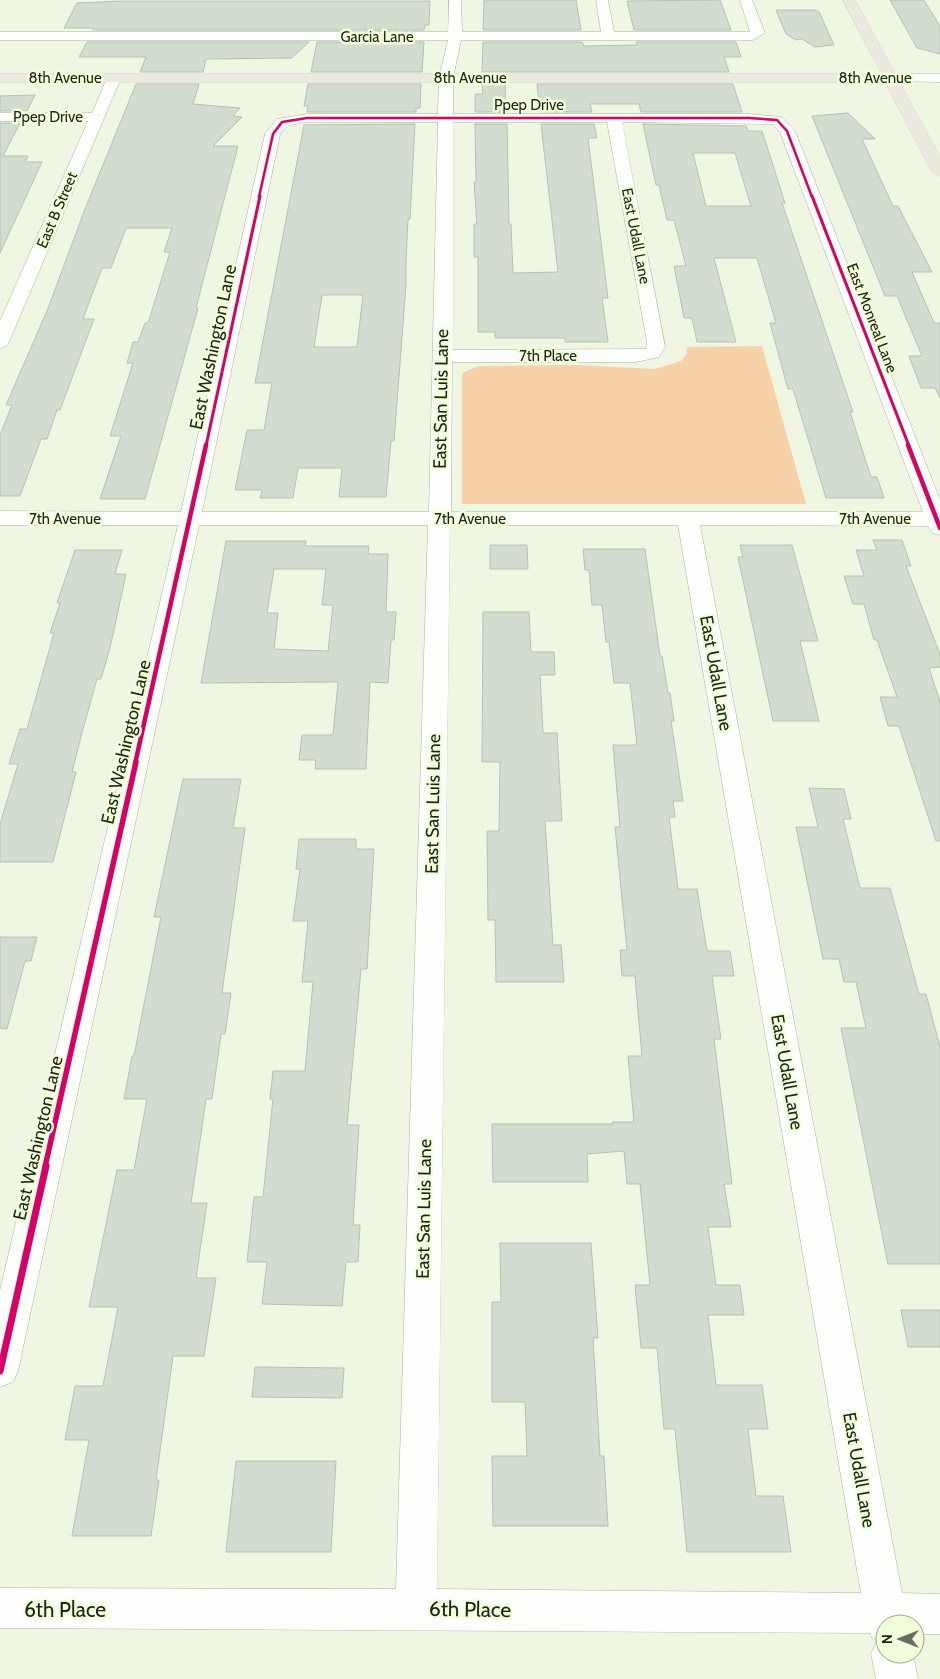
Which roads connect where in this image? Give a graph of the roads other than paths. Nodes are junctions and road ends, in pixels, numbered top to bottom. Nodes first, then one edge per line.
1 (455, 0) edge
2 (602, 0) edge
3 (746, 0) edge
4 (849, 0) edge
5 (0, 36) edge
6 (455, 37) junction
7 (608, 37) junction
8 (0, 78) edge
9 (114, 78) junction
10 (446, 78) junction
11 (890, 78) junction
12 (940, 78) edge
13 (0, 117) edge
14 (97, 117) junction
15 (446, 118) junction
16 (614, 118) junction
17 (777, 120) joint
18 (282, 122) joint
19 (940, 172) edge
20 (0, 342) edge
21 (652, 353) joint
22 (443, 356) junction
23 (0, 518) edge
24 (190, 519) junction
25 (439, 519) junction
26 (688, 519) junction
27 (939, 522) edge
28 (0, 1371) edge
29 (0, 1608) edge
30 (416, 1609) junction
31 (885, 1614) edge
32 (940, 1614) edge
33 (925, 1615) edge
34 (875, 1619) edge
35 (894, 1664) edge
36 (897, 1679) edge

1 - 6 street, East San Luis Lane
2 - 7 street
3 - 7 street, Garcia Lane
4 - 11 main road
5 - 6 street, Garcia Lane
6 - 7 street, Garcia Lane
6 - 10 street, East San Luis Lane
8 - 9 main road, 8th Avenue
9 - 10 main road, 8th Avenue
9 - 14 street, East B Street
10 - 11 main road, 8th Avenue
10 - 15 street, East San Luis Lane
11 - 12 street, 8th Avenue
11 - 19 main road
13 - 14 street, Ppep Drive
14 - 20 street, East B Street
15 - 16 street, Ppep Drive
15 - 18 street, Ppep Drive
15 - 22 street, East San Luis Lane
16 - 17 street, Ppep Drive
16 - 21 street, East Udall Lane
17 - 27 street, East Monreal Lane
18 - 24 street, East Washington Lane
21 - 22 street, 7th Place
22 - 25 street, East San Luis Lane
23 - 24 street, 7th Avenue
24 - 25 street, 7th Avenue
24 - 28 street, East Washington Lane
25 - 26 street, 7th Avenue
25 - 30 street, East San Luis Lane
26 - 27 street, 7th Avenue
26 - 31 street, East Udall Lane
29 - 30 street, 6th Place
30 - 34 street, 6th Place
32 - 33 street, 6th Place
35 - 36 street

